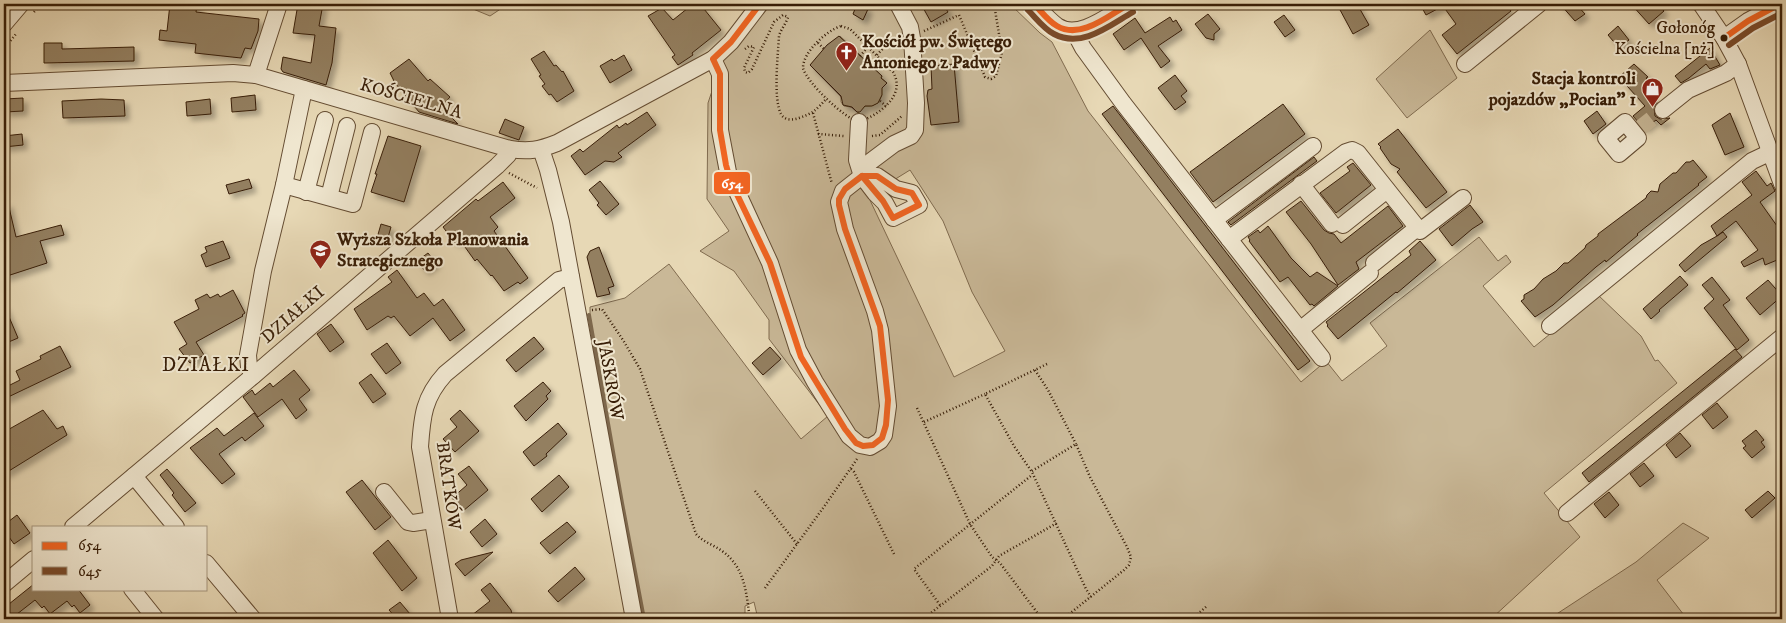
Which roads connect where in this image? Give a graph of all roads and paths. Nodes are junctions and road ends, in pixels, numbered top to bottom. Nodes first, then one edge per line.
1 (21, 4) edge
2 (279, 4) edge
3 (760, 4) edge
4 (898, 4) edge
5 (994, 4) edge
6 (1034, 4) edge
7 (1129, 4) edge
8 (1539, 4) edge
9 (1701, 4) edge
10 (1780, 4) edge
11 (4, 24) edge
12 (1074, 31) junction
13 (912, 38) junction
14 (1724, 38) junction
15 (818, 43) junction
16 (887, 44) dead end
17 (868, 47) junction
18 (824, 49) dead end
19 (743, 50) dead end
20 (877, 55) junction
21 (860, 56) dead end
22 (713, 59) junction
23 (1466, 64) dead end
24 (1738, 64) junction
25 (256, 75) junction
26 (4, 83) edge
27 (304, 90) junction
28 (827, 98) junction
29 (880, 100) dead end
30 (886, 106) junction
31 (1663, 110) tunnel mouth
32 (813, 113) junction
33 (325, 120) dead end
34 (859, 122) junction
35 (347, 126) dead end
36 (372, 132) dead end
37 (1312, 146) dead end
38 (510, 149) junction
39 (541, 149) junction
40 (1771, 152) junction
41 (497, 166) junction
42 (862, 176) junction
43 (1301, 184) junction
44 (1782, 184) edge
45 (284, 185) junction
46 (539, 189) dead end
47 (1387, 190) junction
48 (306, 192) junction
49 (329, 197) junction
50 (1463, 198) dead end
51 (839, 199) junction
52 (1214, 220) junction
53 (1417, 228) junction
54 (1229, 239) junction
55 (571, 277) junction
56 (578, 312) junction
57 (1550, 326) dead end
58 (1300, 330) junction
59 (1782, 337) edge
60 (1322, 358) dead end
61 (1047, 364) dead end
62 (1035, 370) junction
63 (253, 376) junction
64 (985, 394) junction
65 (916, 408) dead end
66 (924, 422) junction
67 (1076, 444) junction
68 (860, 445) junction
69 (851, 469) junction
70 (1032, 473) junction
71 (134, 476) junction
72 (755, 491) dead end
73 (384, 492) dead end
74 (1567, 513) dead end
75 (432, 520) junction
76 (970, 524) junction
77 (1056, 524) junction
78 (79, 525) edge
79 (175, 526) edge
80 (797, 544) junction
81 (894, 554) dead end
82 (996, 560) junction
83 (32, 561) edge
84 (208, 565) edge
85 (4, 582) edge
86 (765, 588) dead end
87 (133, 590) edge
88 (1091, 597) junction
89 (940, 605) junction
90 (1207, 606) dead end
91 (156, 619) edge
92 (253, 619) edge
93 (450, 619) edge
94 (634, 619) edge
95 (750, 619) edge
96 (923, 619) edge
97 (1042, 619) edge
98 (1063, 619) edge
99 (1192, 619) edge

1 - 11 street
2 - 25 street
3 - 22 street, KOŚCIELNA
4 - 13 street
5 - 13 path
6 - 12 street
7 - 12 street
8 - 23 street
9 - 14 street
10 - 14 street
12 - 52 street
13 - 42 street
14 - 24 street
15 - 17 path
15 - 18 path
15 - 28 path
16 - 20 path
17 - 20 path
17 - 21 path
19 - 32 path
20 - 30 path
22 - 39 street, KOŚCIELNA
22 - 68 street
24 - 31 street
24 - 40 street
25 - 26 street, KOŚCIELNA
25 - 27 street, KOŚCIELNA
27 - 38 street, KOŚCIELNA
27 - 45 street
28 - 32 path
28 - 34 path
29 - 30 path
30 - 34 path
32 - 51 path
33 - 48 street
34 - 42 street
35 - 49 street
36 - 49 street
37 - 52 street
38 - 39 street, KOŚCIELNA
38 - 41 street, DZIAŁKI
39 - 55 street, JASKRÓW
40 - 44 street
40 - 57 street
41 - 46 path
41 - 63 street, DZIAŁKI
42 - 51 street
43 - 47 street
43 - 47 street
43 - 54 street
45 - 48 street
45 - 63 street
47 - 53 street
48 - 49 street
50 - 53 street
51 - 68 street
52 - 54 street
53 - 58 street
54 - 58 street
55 - 56 street, JASKRÓW
55 - 75 street, BRATKÓW
56 - 94 street, JASKRÓW
56 - 95 path
58 - 60 street
59 - 74 street
61 - 62 path
62 - 64 path
62 - 67 path
63 - 71 street, DZIAŁKI
64 - 66 path
64 - 70 path
65 - 66 path
66 - 76 path
67 - 70 path
67 - 88 path
68 - 69 path
69 - 80 path
69 - 81 path
70 - 76 path
70 - 77 path
71 - 78 street, DZIAŁKI
71 - 79 street
72 - 80 path
73 - 75 street
75 - 93 street, BRATKÓW
76 - 82 path
76 - 89 path
77 - 82 path
77 - 88 path
80 - 86 path
82 - 89 path
82 - 97 path
83 - 85 street
84 - 92 street
87 - 91 street
88 - 98 path
89 - 96 path
90 - 99 path

